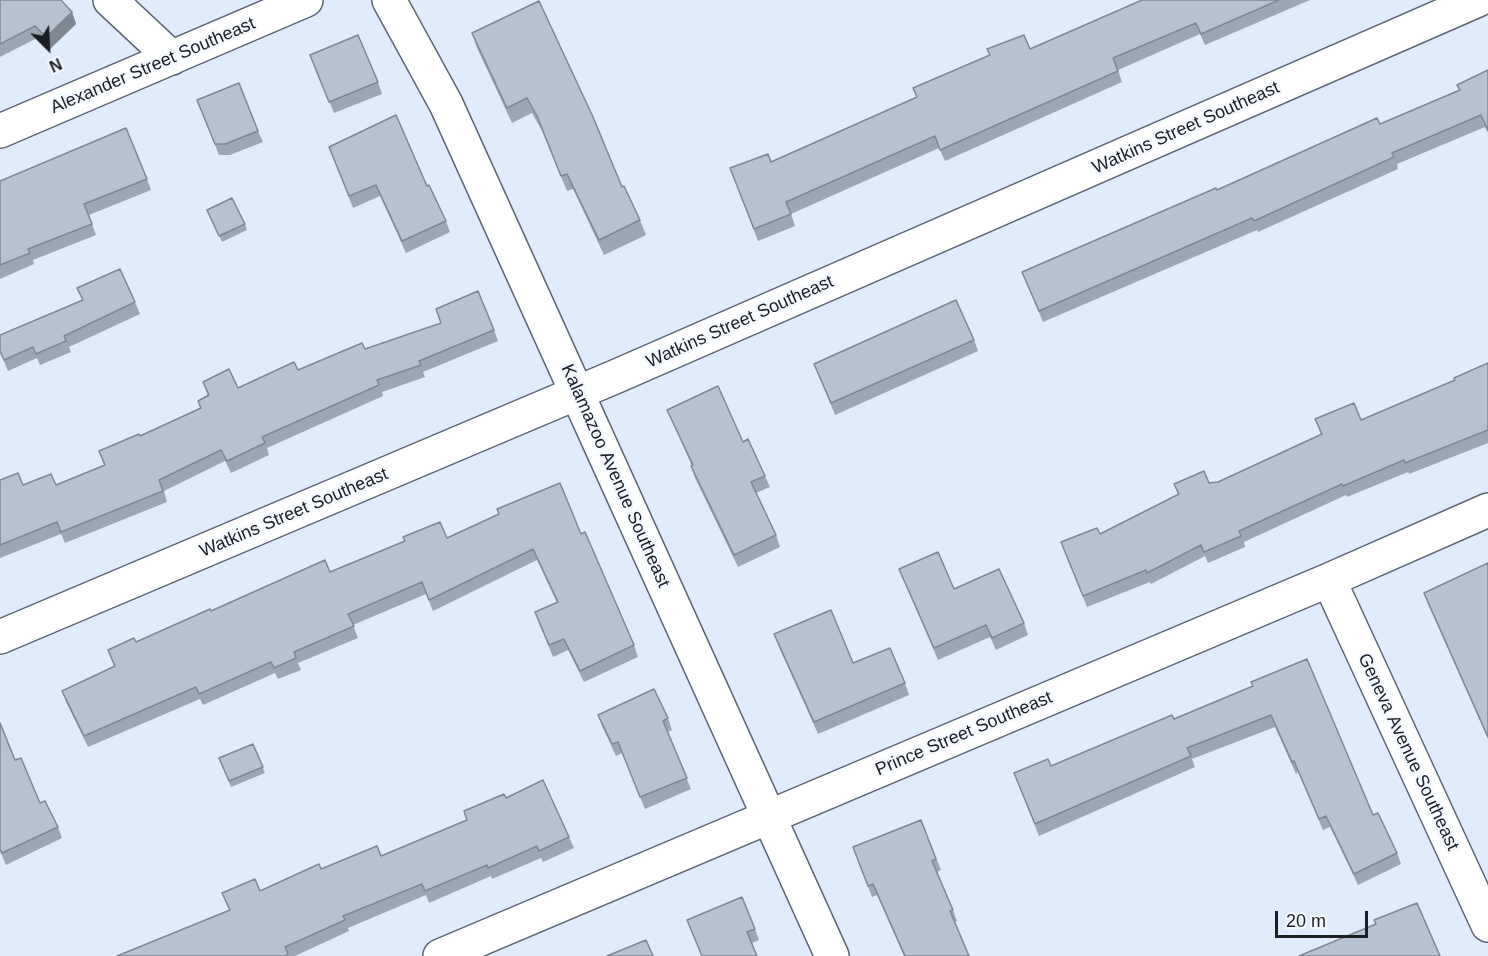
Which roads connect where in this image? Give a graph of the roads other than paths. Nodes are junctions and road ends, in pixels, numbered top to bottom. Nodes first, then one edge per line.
1 (110, 0) edge
2 (306, 0) edge
3 (388, 0) edge
4 (1478, 0) edge
5 (172, 58) junction
6 (0, 131) edge
7 (578, 393) junction
8 (1488, 510) edge
9 (1329, 580) junction
10 (0, 637) edge
11 (768, 817) junction
12 (1488, 925) edge
13 (440, 956) edge
14 (832, 956) edge

1 - 5 street
2 - 5 street, Alexander Street Southeast
3 - 7 street, Kalamazoo Avenue Southeast
4 - 7 street, Watkins Street Southeast
5 - 6 street, Alexander Street Southeast
7 - 10 street, Watkins Street Southeast
7 - 11 street, Kalamazoo Avenue Southeast
8 - 9 street, Prince Street Southeast
9 - 11 street, Prince Street Southeast
9 - 12 street, Geneva Avenue Southeast
11 - 13 street, Prince Street Southeast
11 - 14 street, Kalamazoo Avenue Southeast

